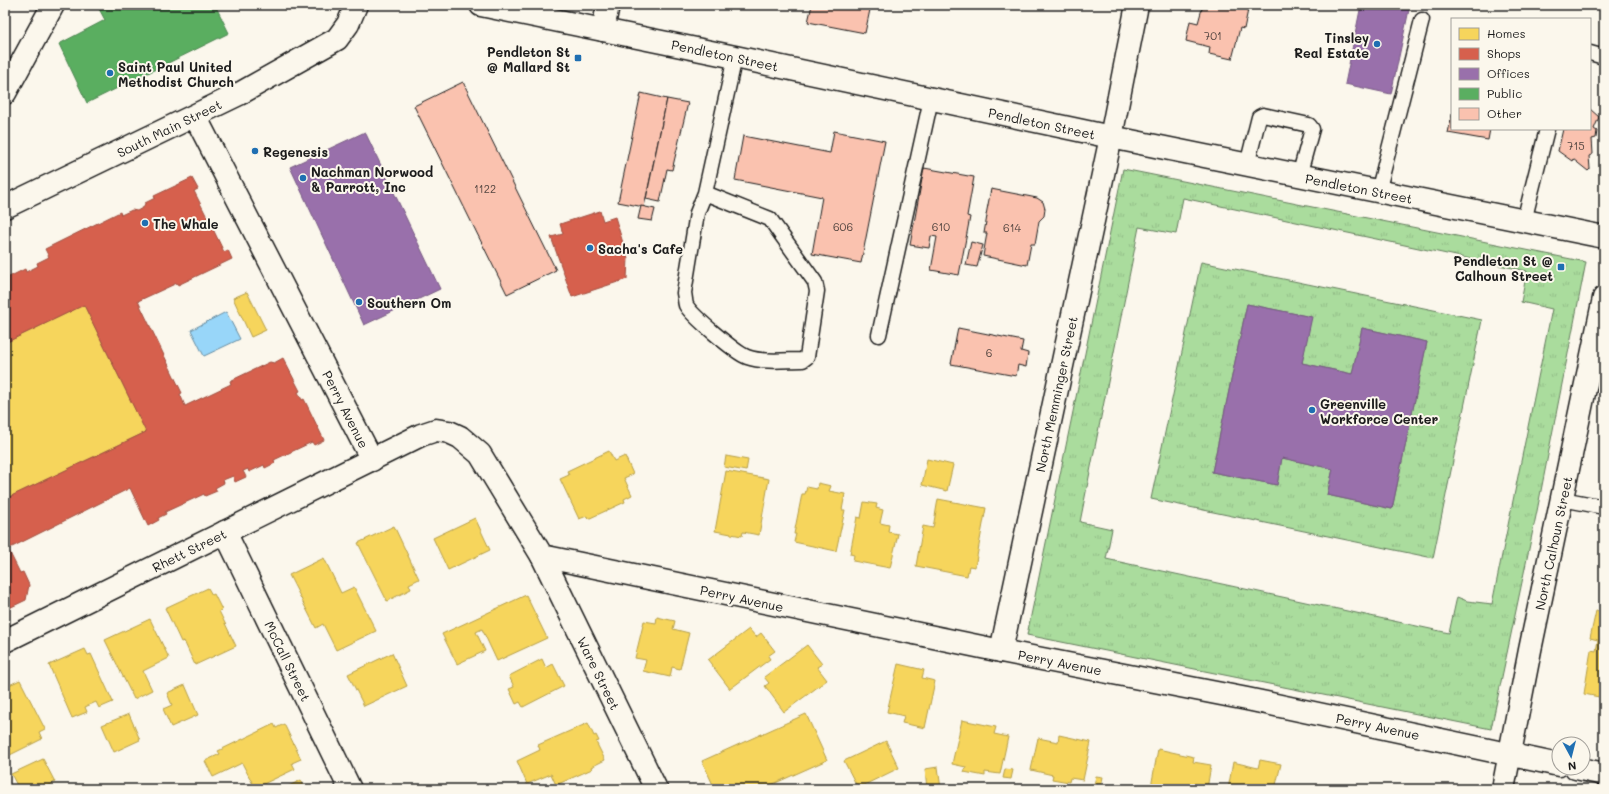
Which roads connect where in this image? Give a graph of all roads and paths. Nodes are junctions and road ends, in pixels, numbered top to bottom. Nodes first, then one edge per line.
1 (53, 5) edge
2 (356, 5) edge
3 (480, 5) edge
4 (608, 5) edge
5 (1137, 5) edge
6 (1422, 20) dead end
7 (603, 30) junction
8 (1591, 53) edge
9 (735, 57) junction
10 (1604, 57) edge
11 (5, 93) edge
12 (931, 99) junction
13 (195, 116) junction
14 (1547, 130) edge
15 (1111, 137) junction
16 (1247, 165) junction
17 (1299, 176) junction
18 (1378, 192) junction
19 (705, 193) junction
20 (5, 207) edge
21 (1524, 221) junction
22 (1604, 237) edge
23 (1604, 298) edge
24 (879, 336) dead end
25 (372, 460) junction
26 (1562, 499) junction
27 (1604, 507) edge
28 (225, 532) junction
29 (542, 556) junction
30 (5, 641) edge
31 (1001, 651) junction
32 (1510, 754) junction
33 (1551, 762) edge
34 (1591, 771) edge
35 (1604, 774) edge
36 (350, 789) edge
37 (656, 789) edge
38 (1503, 789) edge

1 - 11 street
2 - 13 street, South Main Street
3 - 7 street, Pendleton Street
4 - 7 street
5 - 15 street, North Memminger Street
6 - 18 lane
7 - 9 street, Pendleton Street
8 - 10 lane
9 - 12 street, Pendleton Street
9 - 19 lane
12 - 15 street, Pendleton Street
12 - 24 lane
13 - 20 street, South Main Street
13 - 25 street, Perry Avenue
14 - 21 lane
15 - 16 street, Pendleton Street
15 - 31 street, North Memminger Street
16 - 17 street, Pendleton Street
16 - 17 lane
17 - 18 street, Pendleton Street
18 - 21 street, Pendleton Street
19 - 19 lane
21 - 22 street, Pendleton Street
23 - 26 street, North Calhoun Street
25 - 28 street, Rhett Street
25 - 29 street, Perry Avenue
26 - 27 lane
26 - 32 street, North Calhoun Street
28 - 30 street, Rhett Street
28 - 36 street, McCall Street
29 - 31 street, Perry Avenue
29 - 37 street, Ware Street
31 - 32 street, Perry Avenue
32 - 33 street, Perry Avenue
32 - 38 street, North Calhoun Street
34 - 35 street

